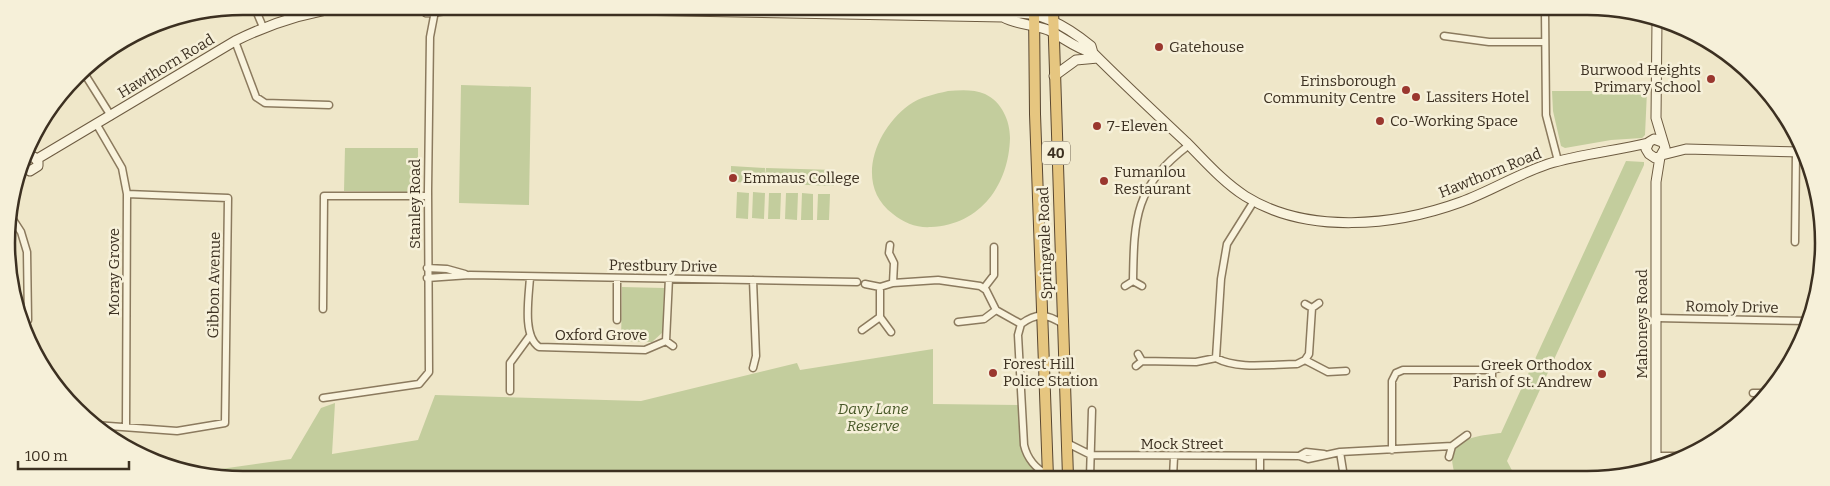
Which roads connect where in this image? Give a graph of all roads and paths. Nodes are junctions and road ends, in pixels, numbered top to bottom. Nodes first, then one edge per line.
1 (258, 15) edge
2 (302, 15) edge
3 (425, 15) edge
4 (436, 15) edge
5 (968, 15) edge
6 (1054, 15) edge
7 (1545, 15) edge
8 (1034, 17) edge
9 (1054, 22) junction
10 (1657, 26) edge
11 (263, 27) junction
12 (1054, 33) junction
13 (1444, 36) dead end
14 (430, 37) junction
15 (235, 41) junction
16 (1545, 42) junction
17 (1095, 56) junction
18 (1054, 76) junction
19 (87, 78) edge
20 (329, 105) dead end
21 (111, 116) junction
22 (1656, 118) junction
23 (97, 124) junction
24 (1649, 142) junction
25 (1663, 143) junction
26 (1189, 145) junction
27 (1629, 149) junction
28 (1686, 149) junction
29 (1796, 152) edge
30 (1649, 155) junction
31 (1661, 156) junction
32 (1798, 156) edge
33 (31, 159) edge
34 (37, 159) junction
35 (1558, 161) junction
36 (29, 165) edge
37 (1656, 182) junction
38 (127, 194) junction
39 (428, 196) junction
40 (1254, 201) junction
41 (15, 224) edge
42 (1795, 242) dead end
43 (890, 246) dead end
44 (994, 247) dead end
45 (427, 268) junction
46 (470, 275) junction
47 (530, 277) junction
48 (428, 278) junction
49 (617, 278) junction
50 (669, 278) junction
51 (753, 280) junction
52 (1133, 281) junction
53 (857, 282) dead end
54 (894, 283) junction
55 (865, 284) dead end
56 (1125, 286) dead end
57 (1142, 286) dead end
58 (880, 287) junction
59 (984, 288) junction
60 (1319, 303) dead end
61 (1305, 304) dead end
62 (1312, 308) junction
63 (323, 309) dead end
64 (996, 310) junction
65 (1042, 314) junction
66 (880, 317) junction
67 (1656, 318) junction
68 (28, 319) edge
69 (617, 320) dead end
70 (958, 322) dead end
71 (1801, 322) edge
72 (1021, 324) junction
73 (1063, 324) junction
74 (862, 330) dead end
75 (891, 332) dead end
76 (530, 337) junction
77 (666, 341) junction
78 (673, 346) dead end
79 (1138, 354) dead end
80 (1216, 358) junction
81 (1142, 360) junction
82 (1304, 360) junction
83 (1136, 366) dead end
84 (1508, 366) dead end
85 (753, 368) dead end
86 (1492, 370) junction
87 (1346, 371) dead end
88 (1492, 383) dead end
89 (510, 391) dead end
90 (1753, 393) dead end
91 (1758, 393) edge
92 (323, 398) dead end
93 (1092, 410) dead end
94 (106, 426) edge
95 (126, 427) junction
96 (1467, 435) dead end
97 (1067, 443) junction
98 (1452, 446) junction
99 (1392, 450) junction
100 (1340, 452) junction
101 (1091, 455) junction
102 (1260, 456) junction
103 (1449, 456) dead end
104 (1656, 456) junction
105 (1668, 456) edge
106 (1174, 457) junction
107 (1656, 460) edge
108 (1040, 471) edge
109 (1048, 471) edge
110 (1068, 471) edge
111 (1090, 471) edge
112 (1174, 471) edge
113 (1260, 471) edge
114 (1343, 471) edge

1 - 11 street
2 - 11 main road, Hawthorn Road
3 - 14 street, Stanley Road
4 - 14 street, Stanley Road
5 - 8 main road, Hawthorn Road
6 - 9 highway, Springvale Road / 40
7 - 16 street
8 - 9 main road, Hawthorn Road
8 - 12 main road, Hawthorn Road
8 - 65 highway, Springvale Road / 40
9 - 12 highway, Springvale Road / 40
9 - 17 main road, Hawthorn Road
10 - 22 main road
11 - 15 main road, Hawthorn Road
12 - 17 main road, Hawthorn Road
12 - 18 highway, Springvale Road / 40
13 - 16 street
14 - 39 street, Stanley Road
15 - 20 street
15 - 21 main road, Hawthorn Road
16 - 35 street
17 - 18 main road
17 - 26 main road, Hawthorn Road
18 - 73 highway, Springvale Road / 40
19 - 21 street
21 - 23 main road, Hawthorn Road
22 - 24 main road
22 - 25 main road
23 - 34 main road, Hawthorn Road
23 - 38 street, Moray Grove
24 - 25 main road
24 - 27 main road, Hawthorn Road
24 - 30 main road
25 - 28 main road
25 - 31 main road
26 - 40 main road, Hawthorn Road
26 - 52 street
27 - 30 main road, Hawthorn Road
27 - 35 main road, Hawthorn Road
28 - 29 main road
28 - 31 main road
30 - 31 main road
30 - 37 main road, Mahoneys Road
31 - 37 main road, Mahoneys Road
32 - 42 street
33 - 34 main road
34 - 36 main road, Hawthorn Road
35 - 40 main road, Hawthorn Road
37 - 67 main road, Mahoneys Road
38 - 95 street, Moray Grove
38 - 95 street, Gibbon Avenue
39 - 45 street, Stanley Road
39 - 63 street
40 - 80 street
41 - 68 street
43 - 54 street
44 - 59 street
45 - 46 street, Prestbury Drive
45 - 48 street, Stanley Road
46 - 47 street, Prestbury Drive
46 - 48 street, Prestbury Drive
47 - 49 street, Prestbury Drive
47 - 76 street
48 - 92 street, Stanley Road
49 - 50 street, Prestbury Drive
49 - 69 street
50 - 51 street, Prestbury Drive
50 - 77 street
51 - 53 street, Prestbury Drive
51 - 85 street
52 - 56 street
52 - 57 street
54 - 58 street
54 - 59 street
55 - 58 street
58 - 66 street
59 - 64 street
60 - 62 street
61 - 62 street
62 - 82 street
64 - 70 street
64 - 72 street
65 - 72 street
65 - 73 street
65 - 109 highway, Springvale Road / 40
66 - 74 street
66 - 75 street
67 - 71 street, Romoly Drive
67 - 104 main road, Mahoneys Road
72 - 108 street, Springvale Road
73 - 97 highway, Springvale Road / 40
76 - 77 street, Oxford Grove
76 - 89 street
77 - 78 street, Oxford Grove
79 - 81 street
80 - 81 street
80 - 82 street
81 - 83 street
82 - 87 street
84 - 86 street
86 - 88 street
86 - 99 street
90 - 91 street
93 - 101 street
94 - 95 street
96 - 98 street
97 - 101 street, Mock Street
97 - 110 highway, Springvale Road / 40
98 - 99 street, Mock Street
98 - 103 street
99 - 100 street, Mock Street
100 - 102 street, Mock Street
100 - 114 street
101 - 106 street, Mock Street
101 - 111 street
102 - 106 street, Mock Street
102 - 113 street
104 - 105 street
104 - 107 main road, Mahoneys Road
106 - 112 street

